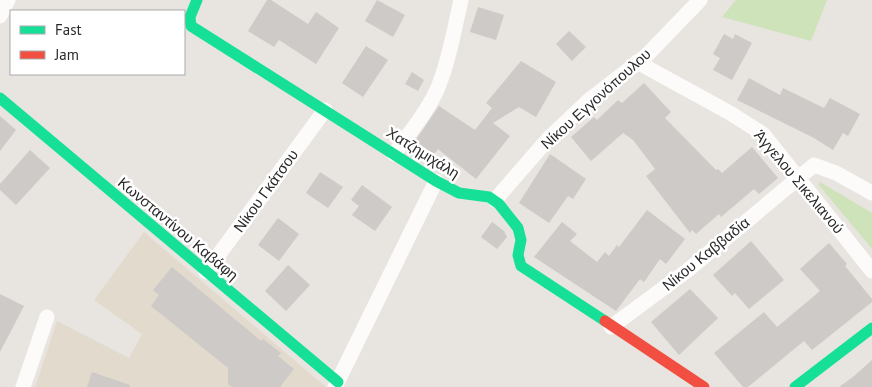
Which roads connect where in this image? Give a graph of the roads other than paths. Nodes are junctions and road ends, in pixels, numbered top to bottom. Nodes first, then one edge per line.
1 (8, 0) edge
2 (196, 0) edge
3 (461, 0) edge
4 (700, 0) edge
5 (0, 16) edge
6 (638, 62) junction
7 (0, 98) edge
8 (326, 110) junction
9 (394, 154) junction
10 (798, 178) junction
11 (436, 181) junction
12 (872, 193) edge
13 (496, 200) junction
14 (872, 271) edge
15 (206, 272) junction
16 (47, 317) dead end
17 (611, 327) junction
18 (872, 328) edge
19 (337, 384) edge
20 (23, 387) edge
21 (704, 387) edge
22 (795, 387) edge

1 - 5 street
2 - 8 street, Χατζημιχάλη
3 - 9 street
4 - 6 street, Νίκου Εγγονόπουλου
6 - 10 street, Άγγελου Σικελιανού
6 - 13 street, Νίκου Εγγονόπουλου
7 - 15 street, Κωνσταντίνου Καβάφη
8 - 9 street, Χατζημιχάλη
8 - 15 street, Νίκου Γκάτσου
9 - 11 street, Χατζημιχάλη
10 - 12 street, Νίκου Καββαδία
10 - 14 street, Άγγελου Σικελιανού
10 - 17 street, Νίκου Καββαδία
11 - 13 street, Χατζημιχάλη
11 - 19 street
13 - 17 street
15 - 19 street, Κωνσταντίνου Καβάφη
16 - 20 street
17 - 21 street
18 - 22 street

